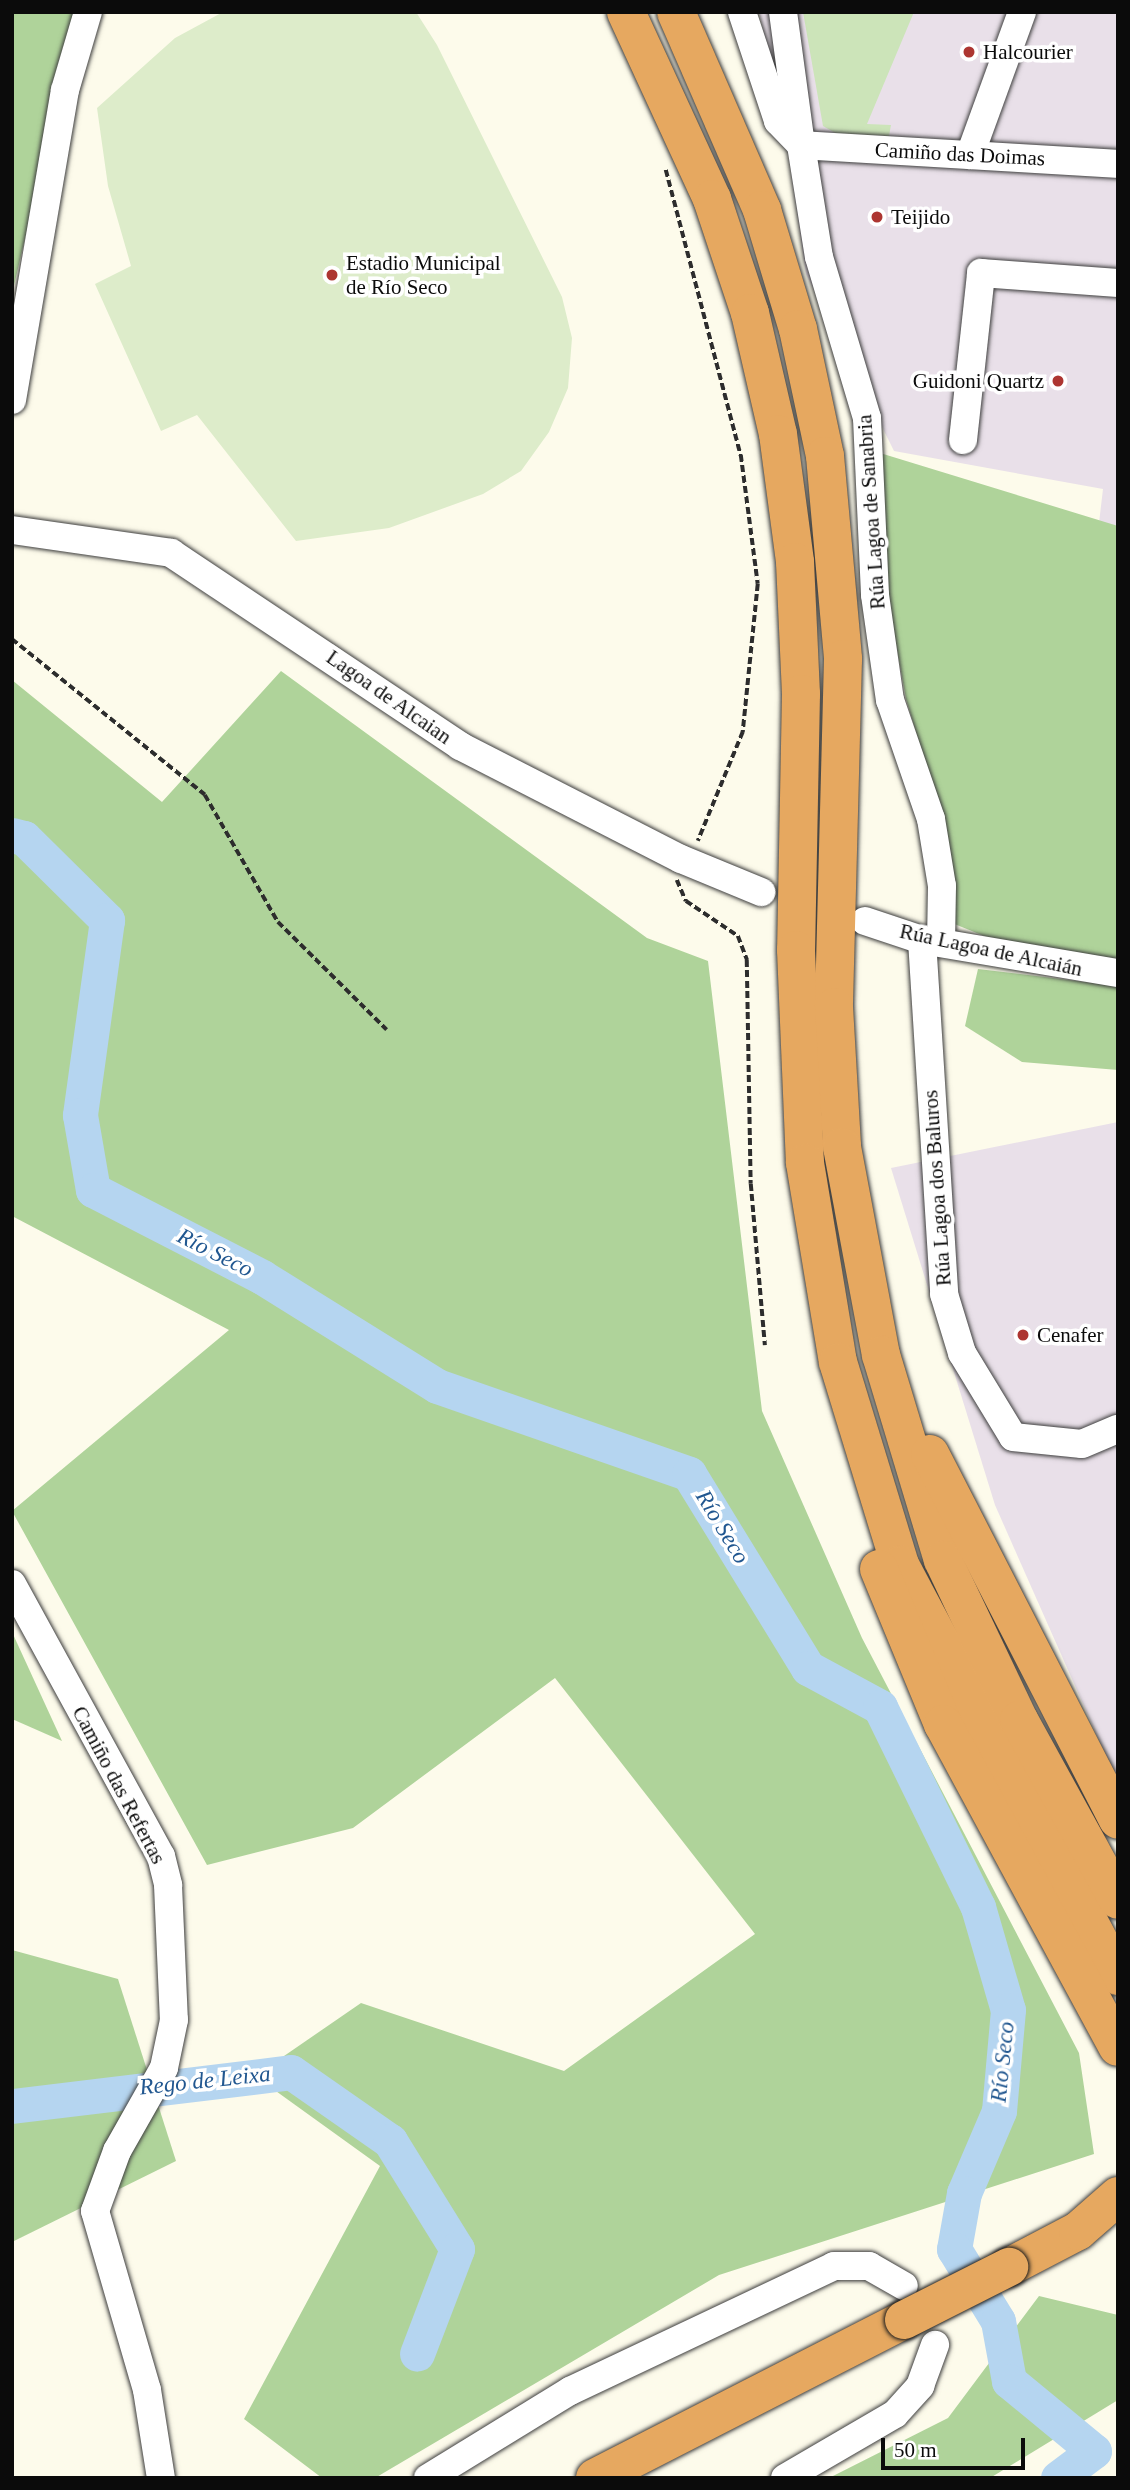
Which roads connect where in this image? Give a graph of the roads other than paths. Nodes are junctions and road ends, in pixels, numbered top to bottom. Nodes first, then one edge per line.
1 (88, 12) edge
2 (626, 12) edge
3 (676, 12) edge
4 (742, 12) edge
5 (783, 12) edge
6 (1022, 12) edge
7 (802, 145) junction
8 (970, 155) junction
9 (1118, 164) edge
10 (1118, 283) edge
11 (12, 400) edge
12 (963, 440) dead end
13 (12, 530) edge
14 (761, 892) dead end
15 (865, 921) dead end
16 (931, 941) junction
17 (1118, 973) edge
18 (881, 1355) junction
19 (838, 1362) junction
20 (1118, 1429) edge
21 (12, 1584) edge
22 (1118, 1820) edge
23 (1118, 1900) edge
24 (1118, 1976) edge
25 (1118, 2047) edge
26 (1118, 2196) edge
27 (1078, 2231) junction
28 (1118, 2232) edge
29 (904, 2303) junction
30 (934, 2345) dead end
31 (161, 2478) edge
32 (428, 2478) edge
33 (595, 2478) edge
34 (785, 2478) edge

1 - 11 street
2 - 19 highway
3 - 18 highway
4 - 7 street
5 - 7 street, Rúa Lagoa de Sanabria
6 - 8 street
7 - 8 street, Camiño das Doimas
7 - 16 street, Rúa Lagoa de Sanabria
8 - 9 street, Camiño das Doimas
10 - 12 street
13 - 14 street, Lagoa de Alcaian
15 - 16 street, Rúa Lagoa de Alcaián
16 - 17 street, Rúa Lagoa de Alcaián
16 - 20 street, Rúa Lagoa dos Baluros
18 - 22 highway
18 - 23 highway
19 - 24 highway
19 - 25 highway
21 - 31 street, Camiño das Refertas
26 - 27 highway
27 - 28 highway
27 - 29 highway, bridge
29 - 32 street
29 - 33 highway
30 - 34 street

